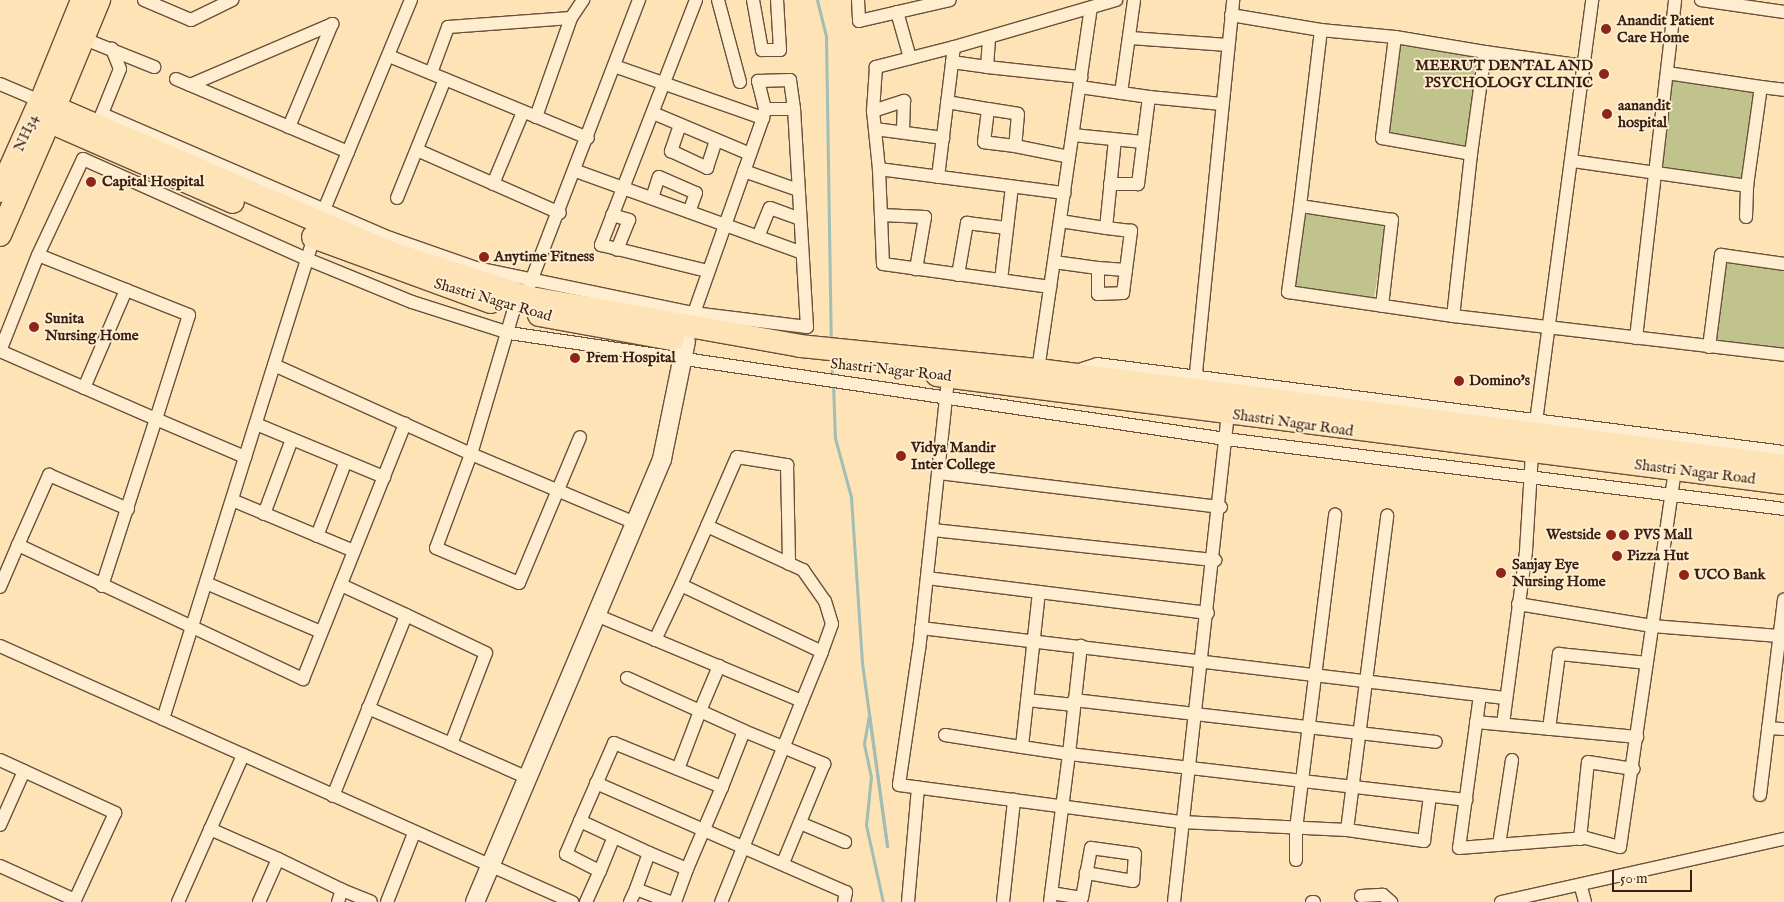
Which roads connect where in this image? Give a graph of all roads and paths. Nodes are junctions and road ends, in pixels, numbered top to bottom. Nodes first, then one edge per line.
1 (81, 0) edge
2 (100, 0) edge
3 (144, 0) edge
4 (208, 0) edge
5 (232, 0) edge
6 (411, 0) edge
7 (583, 0) edge
8 (639, 0) edge
9 (696, 0) edge
10 (718, 0) edge
11 (753, 0) edge
12 (777, 0) edge
13 (858, 0) edge
14 (950, 0) edge
15 (1116, 0) edge
16 (1233, 0) edge
17 (1592, 0) edge
18 (1675, 0) edge
19 (1701, 0) edge
20 (1138, 1) edge
21 (1091, 8) junction
22 (898, 12) junction
23 (1784, 12) edge
24 (203, 14) junction
25 (1231, 15) junction
26 (571, 18) junction
27 (1321, 30) junction
28 (1395, 37) junction
29 (82, 38) junction
30 (1130, 38) junction
31 (988, 39) junction
32 (954, 46) junction
33 (1228, 46) junction
34 (112, 49) junction
35 (1485, 52) junction
36 (389, 56) junction
37 (910, 58) junction
38 (952, 62) junction
39 (1584, 66) junction
40 (154, 67) dead end
41 (617, 67) junction
42 (987, 67) junction
43 (431, 73) junction
44 (1667, 74) junction
45 (176, 79) dead end
46 (445, 80) junction
47 (740, 82) dead end
48 (1080, 82) junction
49 (0, 84) edge
50 (664, 84) junction
51 (190, 85) junction
52 (1761, 87) junction
53 (1784, 90) edge
54 (1121, 93) junction
55 (1149, 97) junction
56 (947, 102) junction
57 (1222, 104) junction
58 (794, 109) junction
59 (988, 109) junction
60 (45, 111) junction
61 (873, 111) junction
62 (523, 112) junction
63 (653, 113) junction
64 (764, 114) junction
65 (536, 117) junction
66 (680, 125) junction
67 (289, 127) junction
68 (875, 128) junction
69 (903, 132) junction
70 (1072, 134) junction
71 (93, 135) junction
72 (588, 138) junction
73 (943, 138) junction
74 (1115, 139) junction
75 (716, 140) junction
76 (1143, 142) junction
77 (1015, 146) junction
78 (417, 150) junction
79 (348, 152) junction
80 (750, 154) junction
81 (1471, 154) junction
82 (1069, 156) junction
83 (7, 159) edge
84 (1572, 161) junction
85 (879, 169) junction
86 (576, 171) junction
87 (744, 171) junction
88 (1655, 176) junction
89 (938, 177) junction
90 (493, 184) junction
91 (1110, 184) junction
92 (1747, 186) junction
93 (1012, 187) junction
94 (624, 188) junction
95 (798, 190) junction
96 (0, 192) edge
97 (1064, 193) junction
98 (397, 198) dead end
99 (652, 198) junction
100 (1300, 206) junction
101 (560, 212) junction
102 (689, 212) junction
103 (881, 215) junction
104 (1746, 217) dead end
105 (800, 219) junction
106 (1060, 221) junction
107 (319, 223) junction
108 (725, 224) junction
109 (1007, 228) junction
110 (1106, 228) junction
111 (0, 235) edge
112 (758, 237) junction
113 (802, 253) junction
114 (38, 255) junction
115 (307, 259) junction
116 (1054, 262) junction
117 (1784, 264) edge
118 (1098, 268) junction
119 (916, 269) junction
120 (1126, 270) junction
121 (708, 271) junction
122 (958, 274) junction
123 (1001, 280) junction
124 (1050, 287) junction
125 (126, 290) junction
126 (524, 296) junction
127 (1382, 306) junction
128 (1454, 316) junction
129 (1550, 328) junction
130 (509, 333) junction
131 (688, 336) junction
132 (1636, 338) junction
133 (1709, 347) junction
134 (0, 351) edge
135 (1784, 356) edge
136 (274, 365) junction
137 (949, 368) junction
138 (1038, 370) junction
139 (1195, 383) junction
140 (84, 388) junction
141 (946, 398) junction
142 (1229, 404) junction
143 (156, 419) junction
144 (256, 424) junction
145 (405, 424) junction
146 (1534, 436) junction
147 (580, 438) dead end
148 (292, 439) junction
149 (1226, 440) junction
150 (1784, 452) edge
151 (472, 454) junction
152 (246, 457) junction
153 (346, 461) junction
154 (1676, 461) junction
155 (1784, 466) edge
156 (939, 473) junction
157 (384, 477) junction
158 (1531, 478) junction
159 (1784, 483) edge
160 (559, 491) junction
161 (1672, 496) junction
162 (232, 500) junction
163 (1221, 507) junction
164 (128, 509) junction
165 (1784, 509) edge
166 (264, 514) junction
167 (1336, 514) dead end
168 (1387, 516) dead end
169 (634, 523) junction
170 (707, 526) junction
171 (932, 530) junction
172 (317, 536) junction
173 (18, 546) junction
174 (354, 551) junction
175 (1215, 560) junction
176 (789, 564) junction
177 (927, 578) junction
178 (206, 583) junction
179 (341, 585) junction
180 (681, 585) junction
181 (0, 586) edge
182 (102, 586) junction
183 (1039, 592) junction
184 (1784, 599) edge
185 (1518, 604) junction
186 (1208, 613) junction
187 (406, 615) junction
188 (596, 615) junction
189 (1652, 626) junction
190 (921, 628) junction
191 (191, 629) junction
192 (321, 632) junction
193 (1779, 636) junction
194 (655, 640) junction
195 (1034, 641) junction
196 (0, 646) edge
197 (1080, 646) junction
198 (822, 652) junction
199 (1202, 662) junction
200 (1647, 663) junction
201 (719, 666) junction
202 (1316, 677) junction
203 (627, 678) dead end
204 (1367, 682) junction
205 (1480, 695) junction
206 (1505, 698) junction
207 (1027, 700) junction
208 (802, 701) junction
209 (1074, 703) junction
210 (368, 708) junction
211 (700, 712) junction
212 (1196, 715) junction
213 (163, 719) junction
214 (1476, 722) junction
215 (1503, 724) junction
216 (1309, 727) junction
217 (1768, 728) junction
218 (1549, 729) junction
219 (1784, 729) edge
220 (744, 731) junction
221 (1360, 733) junction
222 (945, 735) dead end
223 (1637, 737) junction
224 (1436, 742) dead end
225 (451, 744) junction
226 (784, 745) junction
227 (1022, 747) junction
228 (1069, 754) junction
229 (242, 755) junction
230 (0, 760) edge
231 (1512, 760) dead end
232 (1188, 767) junction
233 (678, 769) junction
234 (1633, 769) junction
235 (24, 771) junction
236 (528, 778) junction
237 (1302, 779) junction
238 (596, 784) junction
239 (1353, 786) junction
240 (722, 787) junction
241 (918, 787) junction
242 (1760, 795) dead end
243 (333, 796) junction
244 (1430, 796) junction
245 (1014, 800) junction
246 (1466, 800) junction
247 (1063, 806) junction
248 (580, 821) junction
249 (1182, 822) junction
250 (800, 823) junction
251 (0, 826) edge
252 (210, 829) junction
253 (704, 829) junction
254 (1296, 829) junction
255 (1347, 830) junction
256 (414, 833) junction
257 (614, 837) junction
258 (1580, 839) junction
259 (1784, 839) edge
260 (845, 842) dead end
261 (1499, 845) junction
262 (744, 846) junction
263 (649, 853) junction
264 (278, 859) junction
265 (1296, 860) dead end
266 (783, 863) junction
267 (0, 866) edge
268 (490, 867) junction
269 (687, 869) junction
270 (600, 871) junction
271 (1086, 873) dead end
272 (1581, 887) junction
273 (636, 889) junction
274 (340, 896) edge
275 (1360, 896) dead end
276 (1051, 898) edge
277 (74, 901) edge
278 (178, 902) edge
279 (259, 902) edge
280 (371, 902) edge
281 (387, 902) edge
282 (475, 902) edge
283 (572, 902) edge
284 (586, 902) edge
285 (630, 902) edge
286 (670, 902) edge
287 (675, 902) edge
288 (721, 902) edge
289 (844, 902) edge
290 (908, 902) edge
291 (1003, 902) edge
292 (1174, 902) edge
293 (1391, 902) edge
294 (1501, 902) edge
295 (1585, 902) edge

1 - 60 main road
2 - 29 main road
3 - 24 street
4 - 24 street
5 - 24 street
6 - 36 street
7 - 26 street
8 - 41 street
9 - 50 street
10 - 47 street
11 - 12 street
13 - 22 street
14 - 22 street
15 - 21 street
16 - 25 street
17 - 39 street
18 - 44 street
19 - 23 street
20 - 30 street
21 - 31 street
21 - 48 street
22 - 37 street
25 - 27 street
25 - 33 street
26 - 43 street
26 - 65 street
27 - 28 street
27 - 100 street
28 - 35 street
28 - 81 street
29 - 34 street
29 - 60 main road
30 - 33 street
30 - 54 street
31 - 32 street
31 - 42 street
32 - 37 street
32 - 38 street
33 - 57 street
34 - 40 street
34 - 71 street
35 - 39 street
35 - 81 street
36 - 43 street
36 - 79 street
37 - 61 street
38 - 42 street
38 - 56 street
39 - 84 street
41 - 50 street
41 - 72 street
42 - 48 street
43 - 46 street
44 - 52 street
44 - 88 street
45 - 51 street
46 - 62 street
46 - 78 street
48 - 54 street
48 - 70 street
49 - 60 street
50 - 63 street
50 - 64 street
51 - 67 street
51 - 67 street
52 - 53 street
52 - 92 street
54 - 55 street
55 - 57 street
55 - 76 street
56 - 59 street
56 - 73 street
57 - 139 street
58 - 64 street
58 - 64 street
58 - 95 street
59 - 77 street
59 - 77 street
60 - 71 highway, Shastri Nagar Road / NH34
60 - 83 highway, NH34 / NH34
60 - 111 highway, NH34
61 - 68 street
61 - 69 street
62 - 65 street
62 - 90 street
63 - 66 street
63 - 94 street
64 - 80 street
65 - 72 street
66 - 75 street
66 - 75 street
67 - 79 street
68 - 69 street
68 - 85 street
69 - 73 street
70 - 74 street
70 - 82 street
71 - 107 highway, Shastri Nagar Road / NH34
71 - 107 street
71 - 114 street
71 - 115 street
72 - 86 street
73 - 89 street
74 - 76 street
74 - 91 street
75 - 80 street
76 - 91 street
77 - 82 street
78 - 90 street
78 - 98 street
79 - 107 street
80 - 87 street
81 - 128 street
82 - 97 street
83 - 96 highway, NH34 / NH34
84 - 88 street
84 - 129 street
85 - 89 street
85 - 103 street
86 - 94 street
86 - 101 street
87 - 95 street
87 - 108 street
88 - 92 street
88 - 132 street
89 - 93 street
90 - 101 street
91 - 110 street
92 - 104 street
93 - 97 street
93 - 109 street
94 - 99 street
94 - 121 street
95 - 105 street
97 - 106 street
99 - 102 street
99 - 102 street
100 - 127 street
100 - 127 street
101 - 126 street
102 - 108 street
103 - 119 street
103 - 119 street
105 - 112 street
105 - 113 street
106 - 110 street
106 - 116 street
107 - 115 street
107 - 126 street
107 - 126 highway, Shastri Nagar Road / NH34
108 - 112 street
108 - 121 street
109 - 122 street
109 - 123 street
110 - 120 street
112 - 113 street
113 - 131 street
114 - 125 street
114 - 134 street
115 - 130 street
115 - 136 street
116 - 118 street
116 - 124 street
117 - 133 street
118 - 120 street
118 - 120 street
119 - 122 street
121 - 131 street
122 - 123 street
123 - 124 street
124 - 138 street
125 - 140 street
125 - 143 street
126 - 130 street
126 - 131 highway, Shastri Nagar Road / NH34
126 - 131 street
127 - 128 street
128 - 129 street
129 - 132 street
129 - 146 street
130 - 131 street
130 - 151 street
131 - 137 highway, Shastri Nagar Road / NH34
131 - 141 street
131 - 169 street
132 - 133 street
133 - 135 street
134 - 140 street
136 - 144 street
136 - 145 street
137 - 138 highway, NH34
137 - 141 street
137 - 142 highway, Shastri Nagar Road / NH34
138 - 139 highway, NH34
139 - 142 highway, NH34
139 - 146 street
140 - 143 street
141 - 149 street
141 - 156 street
142 - 146 highway, NH34
142 - 149 street
143 - 152 street
143 - 164 street
144 - 148 street
144 - 152 street
145 - 151 street
145 - 157 street
146 - 150 street
146 - 154 highway, Shastri Nagar Road / NH34
146 - 158 street
147 - 160 street
148 - 153 street
148 - 166 street
149 - 158 street
149 - 163 street
151 - 160 street
151 - 160 street
152 - 162 street
153 - 157 street
153 - 172 street
154 - 155 highway, NH34
154 - 159 highway, Shastri Nagar Road / NH34
154 - 161 street
156 - 163 street
156 - 171 street
157 - 174 street
158 - 161 street
158 - 185 street
160 - 169 street
161 - 165 street
161 - 189 street
162 - 166 street
162 - 178 street
163 - 175 street
164 - 173 street
164 - 182 street
166 - 172 street
167 - 202 street
168 - 204 street
169 - 188 street
170 - 176 street
170 - 176 street
170 - 180 street
171 - 175 street
171 - 177 street
172 - 174 street
173 - 181 street
173 - 182 street
174 - 179 street
175 - 186 street
176 - 198 street
177 - 183 street
177 - 190 street
178 - 191 street
178 - 192 street
179 - 187 street
179 - 192 street
180 - 194 street
180 - 198 street
182 - 191 street
183 - 186 street
183 - 195 street
184 - 193 street
185 - 189 street
185 - 206 street
186 - 199 street
187 - 210 street
187 - 225 street
188 - 194 street
188 - 236 street
189 - 193 street
189 - 200 street
190 - 195 street
190 - 241 street
191 - 192 street
191 - 213 street
193 - 217 street
194 - 201 street
195 - 197 street
195 - 207 street
196 - 213 street
197 - 199 street
197 - 209 street
198 - 208 street
199 - 202 street
199 - 212 street
200 - 218 street
200 - 223 street
201 - 208 street
201 - 211 street
202 - 204 street
202 - 216 street
203 - 211 street
204 - 205 street
204 - 221 street
205 - 206 street
205 - 214 street
206 - 215 street
207 - 209 street
207 - 227 street
208 - 226 street
209 - 212 street
209 - 228 street
210 - 225 street
210 - 243 street
211 - 220 street
211 - 233 street
212 - 216 street
212 - 232 street
213 - 229 street
214 - 215 street
214 - 246 street
215 - 218 street
216 - 221 street
216 - 237 street
217 - 219 street
217 - 242 street
218 - 223 street
220 - 226 street
220 - 240 street
221 - 224 street
221 - 239 street
222 - 227 street
223 - 234 street
225 - 236 street
226 - 250 street
226 - 262 street
227 - 228 street
228 - 232 street
228 - 247 street
229 - 243 street
229 - 252 street
230 - 235 street
231 - 261 street
232 - 237 street
232 - 249 street
233 - 238 street
233 - 240 street
234 - 258 street
234 - 258 street
235 - 251 street
235 - 277 street
236 - 268 street
237 - 239 street
237 - 254 street
238 - 248 street
238 - 253 street
239 - 244 street
239 - 255 street
240 - 253 street
241 - 245 street
241 - 290 street
243 - 256 street
244 - 246 street
244 - 255 street
245 - 247 street
245 - 291 street
246 - 261 street
247 - 249 street
247 - 276 street
248 - 257 street
248 - 270 street
249 - 254 street
249 - 292 street
250 - 260 street
250 - 266 street
252 - 264 street
252 - 278 street
253 - 262 street
253 - 269 street
254 - 255 street
254 - 265 street
256 - 268 street
256 - 281 street
257 - 263 street
257 - 270 street
258 - 261 street
259 - 272 street
262 - 266 street
262 - 288 street
263 - 269 street
263 - 273 street
264 - 274 street
264 - 279 street
266 - 289 street
267 - 277 street
268 - 282 street
268 - 283 street
269 - 287 street
270 - 284 street
271 - 276 street
272 - 294 street
272 - 295 street
273 - 285 street
273 - 286 street
274 - 280 street
275 - 293 street

